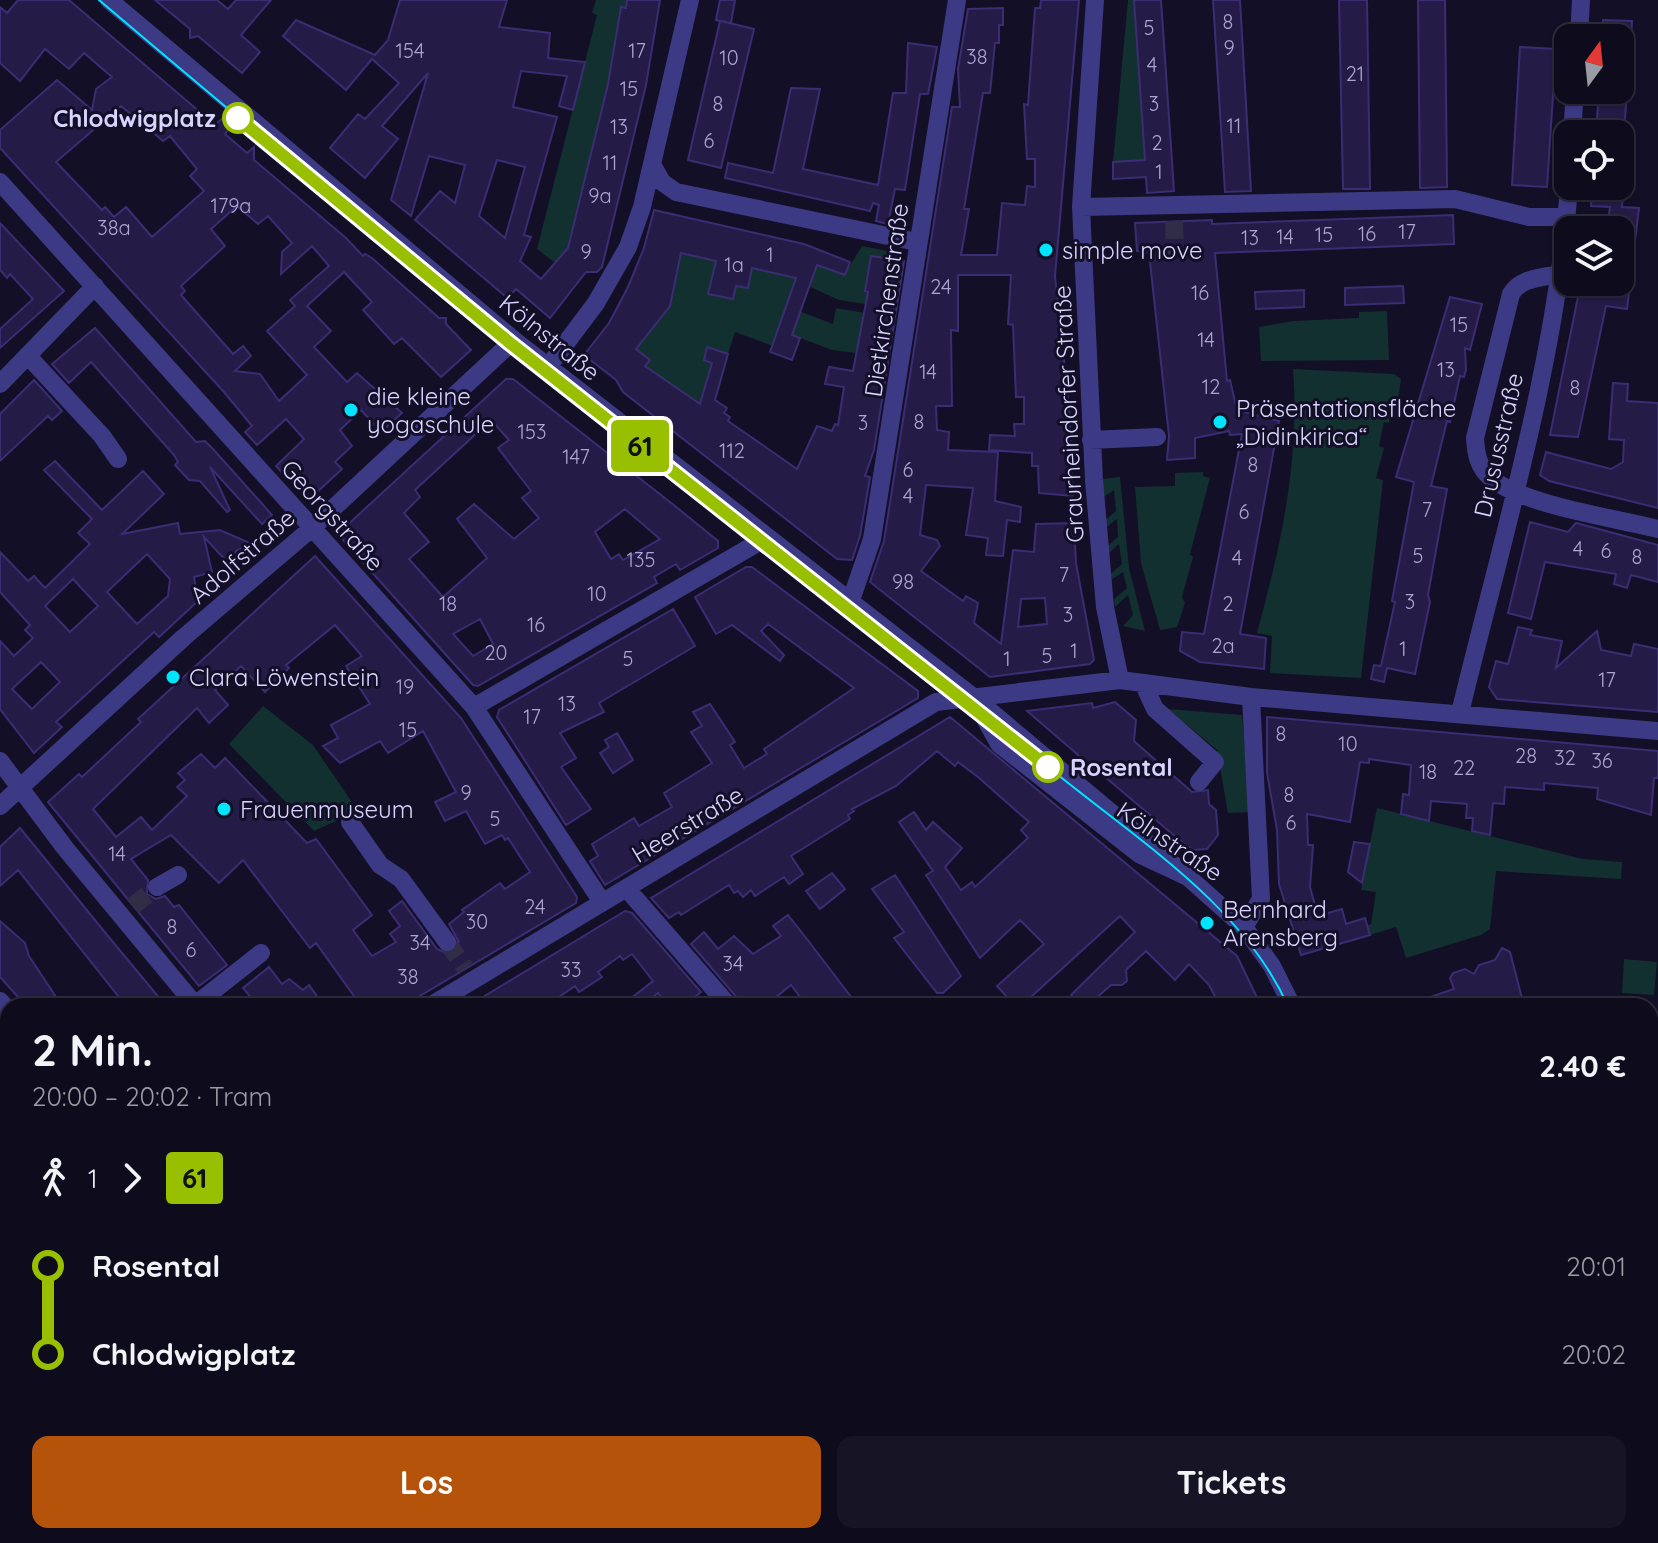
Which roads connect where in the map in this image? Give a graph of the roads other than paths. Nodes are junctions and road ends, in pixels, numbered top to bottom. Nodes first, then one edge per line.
1 (109, 0) edge
2 (690, 0) edge
3 (957, 0) edge
4 (1095, 0) edge
5 (1581, 0) edge
6 (1580, 24) edge
7 (652, 164) junction
8 (0, 182) edge
9 (1081, 207) junction
10 (1554, 217) edge
11 (917, 242) junction
12 (1554, 275) edge
13 (95, 286) junction
14 (1554, 293) edge
15 (514, 340) junction
16 (28, 356) junction
17 (548, 367) junction
18 (0, 384) edge
19 (1157, 437) dead end
20 (1091, 440) junction
21 (118, 459) dead end
22 (1513, 493) junction
23 (312, 528) junction
24 (1658, 529) edge
25 (766, 538) junction
26 (850, 603) junction
27 (1120, 680) junction
28 (1144, 685) junction
29 (980, 696) junction
30 (1251, 697) junction
31 (474, 707) junction
32 (1460, 713) junction
33 (1658, 731) edge
34 (0, 761) edge
35 (1199, 782) dead end
36 (19, 787) junction
37 (0, 806) edge
38 (350, 822) dead end
39 (178, 875) dead end
40 (157, 887) tunnel mouth
41 (627, 889) junction
42 (602, 902) junction
43 (1244, 927) junction
44 (447, 942) tunnel mouth
45 (261, 953) dead end
46 (191, 998) edge
47 (205, 998) edge
48 (440, 998) edge
49 (722, 998) edge
50 (1288, 998) edge

1 - 15 street, Kölnstraße
2 - 7 street
3 - 11 street, Dietkirchenstraße
4 - 9 street, Graurheindorfer Straße
5 - 6 street
7 - 11 street
7 - 17 street
8 - 13 street, Georgstraße
9 - 10 street
9 - 20 street, Graurheindorfer Straße
11 - 26 street, Dietkirchenstraße
12 - 22 street
13 - 16 street
13 - 23 street, Georgstraße
14 - 22 street, Drususstraße
15 - 17 street, Kölnstraße
15 - 23 street, Adolfstraße
16 - 18 street
16 - 21 street
17 - 25 street, Kölnstraße
19 - 20 street
20 - 27 street, Graurheindorfer Straße
22 - 24 street
22 - 32 street, Drususstraße
23 - 31 street, Georgstraße
23 - 36 street, Adolfstraße
25 - 26 street, Kölnstraße
25 - 31 street
26 - 29 street, Kölnstraße
27 - 28 street
27 - 29 street
28 - 30 street
28 - 35 street
29 - 41 street, Heerstraße
29 - 43 street, Kölnstraße
30 - 32 street
30 - 43 street
31 - 42 street, Georgstraße
32 - 33 street
34 - 36 street
36 - 37 street, Adolfstraße
36 - 46 street
38 - 44 street
39 - 40 street
41 - 42 street, Heerstraße
41 - 49 street
42 - 48 street, Heerstraße
43 - 50 street, Kölnstraße
45 - 47 street

